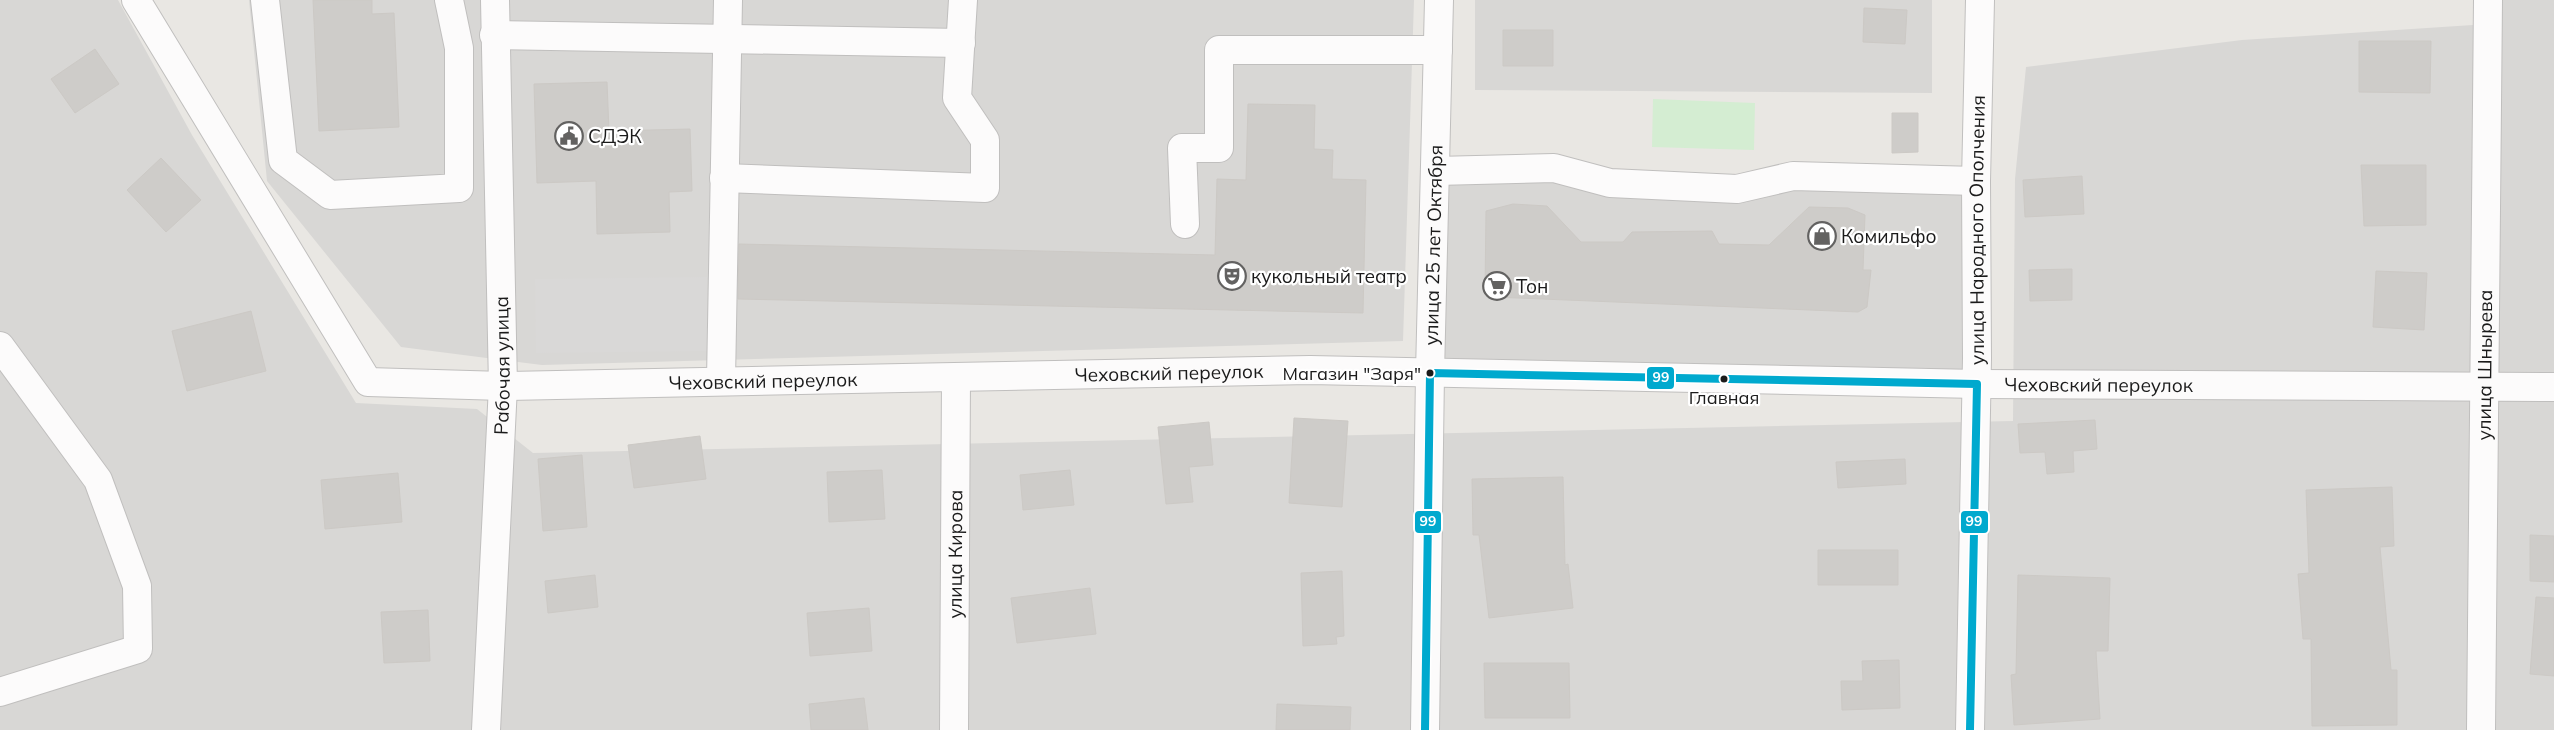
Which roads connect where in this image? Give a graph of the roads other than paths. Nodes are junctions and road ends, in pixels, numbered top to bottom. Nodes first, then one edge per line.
1 (136, 0) edge
2 (265, 0) edge
3 (449, 0) edge
4 (495, 0) edge
5 (728, 0) edge
6 (963, 0) edge
7 (1439, 0) edge
8 (1980, 0) edge
9 (2488, 0) edge
10 (494, 35) junction
11 (727, 40) junction
12 (960, 43) junction
13 (1438, 50) junction
14 (1436, 171) junction
15 (724, 178) junction
16 (1976, 181) junction
17 (1184, 224) dead end
18 (0, 346) edge
19 (1430, 373) junction
20 (956, 378) junction
21 (721, 380) junction
22 (1977, 384) junction
23 (503, 386) junction
24 (2486, 386) junction
25 (2554, 387) edge
26 (0, 692) edge
27 (486, 730) edge
28 (954, 730) edge
29 (1425, 730) edge
30 (1970, 730) edge
31 (2481, 730) edge

1 - 23 street, Чеховский переулок
2 - 3 street
4 - 10 street, Рабочая улица
5 - 11 street
6 - 12 street
7 - 13 street, улица 25 лет Октября
8 - 16 street, улица Народного Ополчения
9 - 24 street, улица Шнырева
10 - 11 street
10 - 23 street, Рабочая улица
11 - 12 street
11 - 15 street
12 - 15 street
13 - 14 street, улица 25 лет Октября
13 - 17 street
14 - 16 street
14 - 19 street, улица 25 лет Октября
15 - 21 street
16 - 22 street, улица Народного Ополчения
18 - 26 street
19 - 20 street, Чеховский переулок
19 - 22 street, Чеховский переулок
19 - 29 street, улица 25 лет Октября
20 - 21 street, Чеховский переулок
20 - 28 street, улица Кирова
21 - 23 street, Чеховский переулок
22 - 24 street, Чеховский переулок
22 - 30 street, улица Народного Ополчения
23 - 27 street, Рабочая улица
24 - 25 street, Чеховский переулок
24 - 31 street, улица Шнырева

